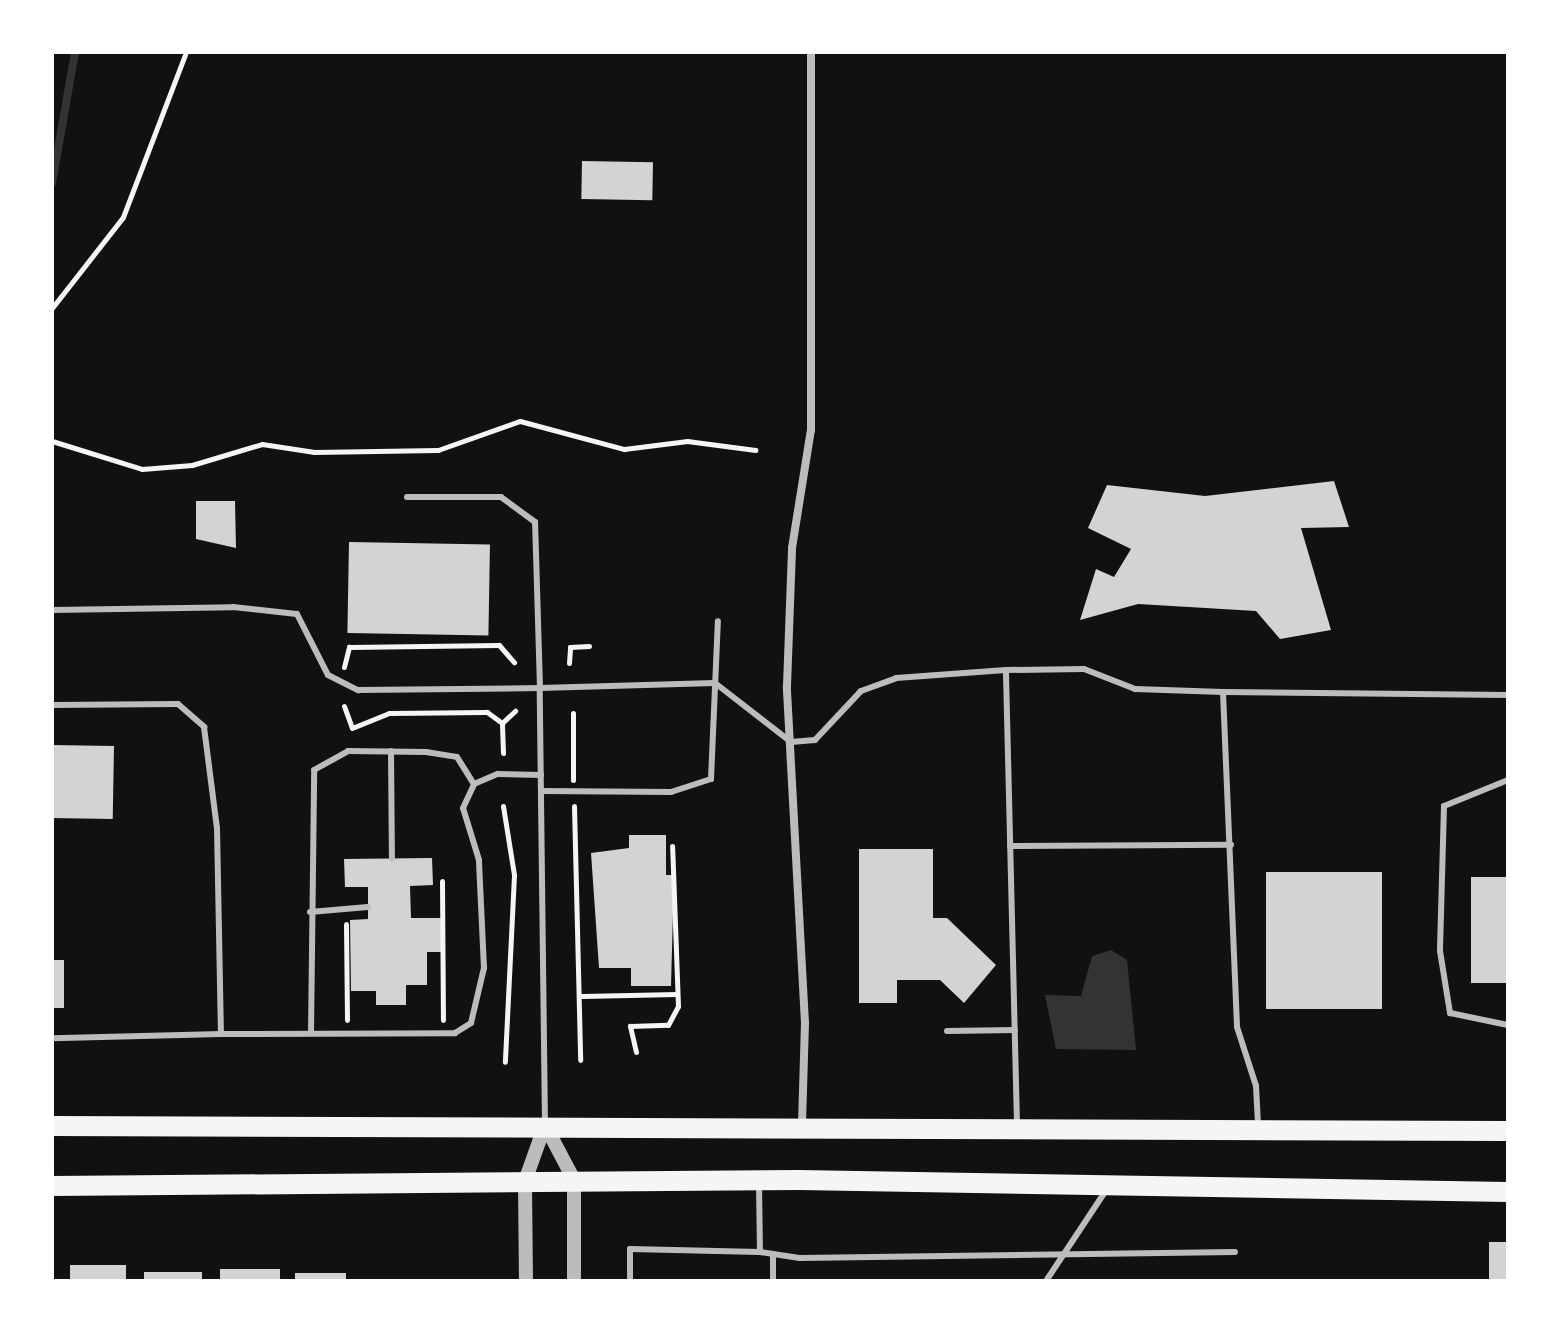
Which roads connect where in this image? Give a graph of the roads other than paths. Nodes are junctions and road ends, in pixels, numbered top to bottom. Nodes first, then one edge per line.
1 (811, 52) edge
2 (407, 497) dead end
3 (52, 610) edge
4 (718, 621) dead end
5 (1006, 670) junction
6 (715, 683) junction
7 (540, 688) junction
8 (1223, 692) junction
9 (1508, 695) edge
10 (52, 705) edge
11 (791, 742) junction
12 (391, 751) junction
13 (541, 775) junction
14 (1508, 780) edge
15 (474, 784) junction
16 (541, 791) junction
17 (1231, 845) junction
18 (1010, 846) junction
19 (392, 858) dead end
20 (368, 907) dead end
21 (310, 912) junction
22 (1508, 1025) edge
23 (1015, 1030) junction
24 (947, 1031) dead end
25 (311, 1033) junction
26 (221, 1034) junction
27 (52, 1038) edge
28 (802, 1124) junction
29 (545, 1125) junction
30 (52, 1126) edge
31 (1017, 1126) junction
32 (1258, 1128) junction
33 (1508, 1131) edge
34 (574, 1180) junction
35 (759, 1180) junction
36 (525, 1181) junction
37 (1111, 1183) junction
38 (52, 1186) edge
39 (1508, 1192) edge
40 (1066, 1251) junction
41 (760, 1252) junction
42 (1235, 1252) dead end
43 (773, 1254) junction
44 (526, 1281) edge
45 (574, 1281) edge
46 (630, 1281) edge
47 (773, 1281) edge
48 (1046, 1281) edge

1 - 11 street
2 - 7 lane
3 - 7 lane
4 - 6 lane
5 - 8 lane
5 - 11 lane
5 - 18 lane
6 - 7 lane
6 - 11 lane
6 - 16 lane
7 - 13 lane
8 - 9 lane
8 - 17 lane
10 - 26 lane
11 - 28 street
12 - 15 lane
12 - 19 lane
12 - 21 lane
13 - 15 lane
13 - 16 lane
14 - 22 lane
15 - 25 lane
16 - 29 lane
17 - 18 lane
17 - 32 lane
18 - 23 lane
20 - 21 lane
21 - 25 lane
23 - 24 lane
23 - 31 lane
25 - 26 lane
26 - 27 lane
28 - 29 main road
28 - 31 main road
29 - 30 main road
29 - 34 street
29 - 36 street
31 - 32 main road
32 - 33 main road
34 - 35 main road
34 - 36 main road
34 - 45 street
35 - 37 main road
35 - 41 lane
36 - 38 main road
36 - 44 street
37 - 39 main road
37 - 40 lane
40 - 42 lane
40 - 43 lane
40 - 48 lane
41 - 43 lane
41 - 46 lane
43 - 47 lane

